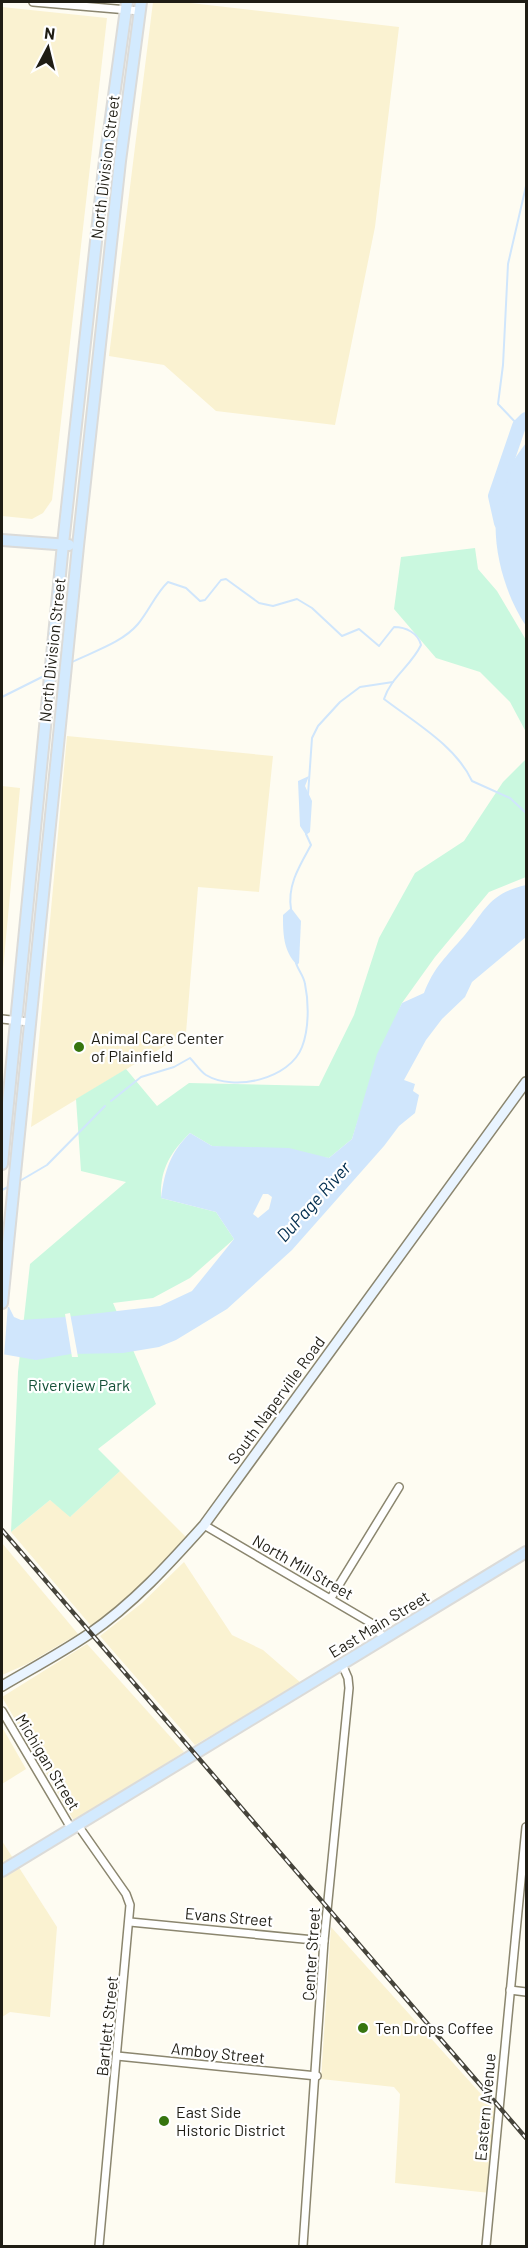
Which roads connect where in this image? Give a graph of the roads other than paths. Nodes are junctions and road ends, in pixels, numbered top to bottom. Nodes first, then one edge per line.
1 (33, 2) edge
2 (126, 5) edge
3 (141, 6) edge
4 (2, 540) edge
5 (63, 544) junction
6 (78, 546) junction
7 (38, 779) junction
8 (53, 781) junction
9 (2, 1019) edge
10 (14, 1020) junction
11 (29, 1022) junction
12 (526, 1082) edge
13 (2, 1156) edge
14 (2, 1164) edge
15 (2, 1303) edge
16 (399, 1487) dead end
17 (204, 1525) junction
18 (526, 1552) edge
19 (331, 1598) junction
20 (384, 1638) junction
21 (342, 1664) junction
22 (2, 1686) edge
23 (2, 1711) edge
24 (74, 1826) junction
25 (526, 1827) edge
26 (525, 1850) edge
27 (2, 1871) edge
28 (130, 1922) junction
29 (324, 1941) junction
30 (510, 1990) junction
31 (526, 1992) edge
32 (117, 2056) junction
33 (317, 2076) junction
34 (99, 2247) edge
35 (303, 2247) edge
36 (486, 2247) edge

1 - 2 street
2 - 3 street
2 - 5 main road, North Division Street
3 - 6 main road, North Division Street
4 - 5 main road
5 - 6 main road
5 - 7 main road, North Division Street
6 - 8 main road, North Division Street
7 - 8 main road
7 - 10 main road, North Division Street
8 - 11 main road, North Division Street
9 - 10 street
10 - 11 street
10 - 13 main road, North Division Street
11 - 15 main road, North Division Street
12 - 17 main road, South Naperville Road
13 - 14 main road, North Division Street
16 - 19 street
17 - 19 street, North Mill Street
17 - 22 main road, South Naperville Road
18 - 20 main road, East Main Street
19 - 20 street, North Mill Street
20 - 21 main road, East Main Street
21 - 24 main road, East Main Street
21 - 29 street, Center Street
23 - 24 street, Michigan Street
24 - 27 main road
24 - 28 street, Bartlett Street
25 - 26 street, Eastern Avenue
26 - 30 street, Eastern Avenue
28 - 29 street, Evans Street
28 - 32 street, Bartlett Street
29 - 33 street, Center Street
30 - 31 street
30 - 36 street, Eastern Avenue
32 - 33 street, Amboy Street
32 - 34 street, Bartlett Street
33 - 35 street, Center Street

